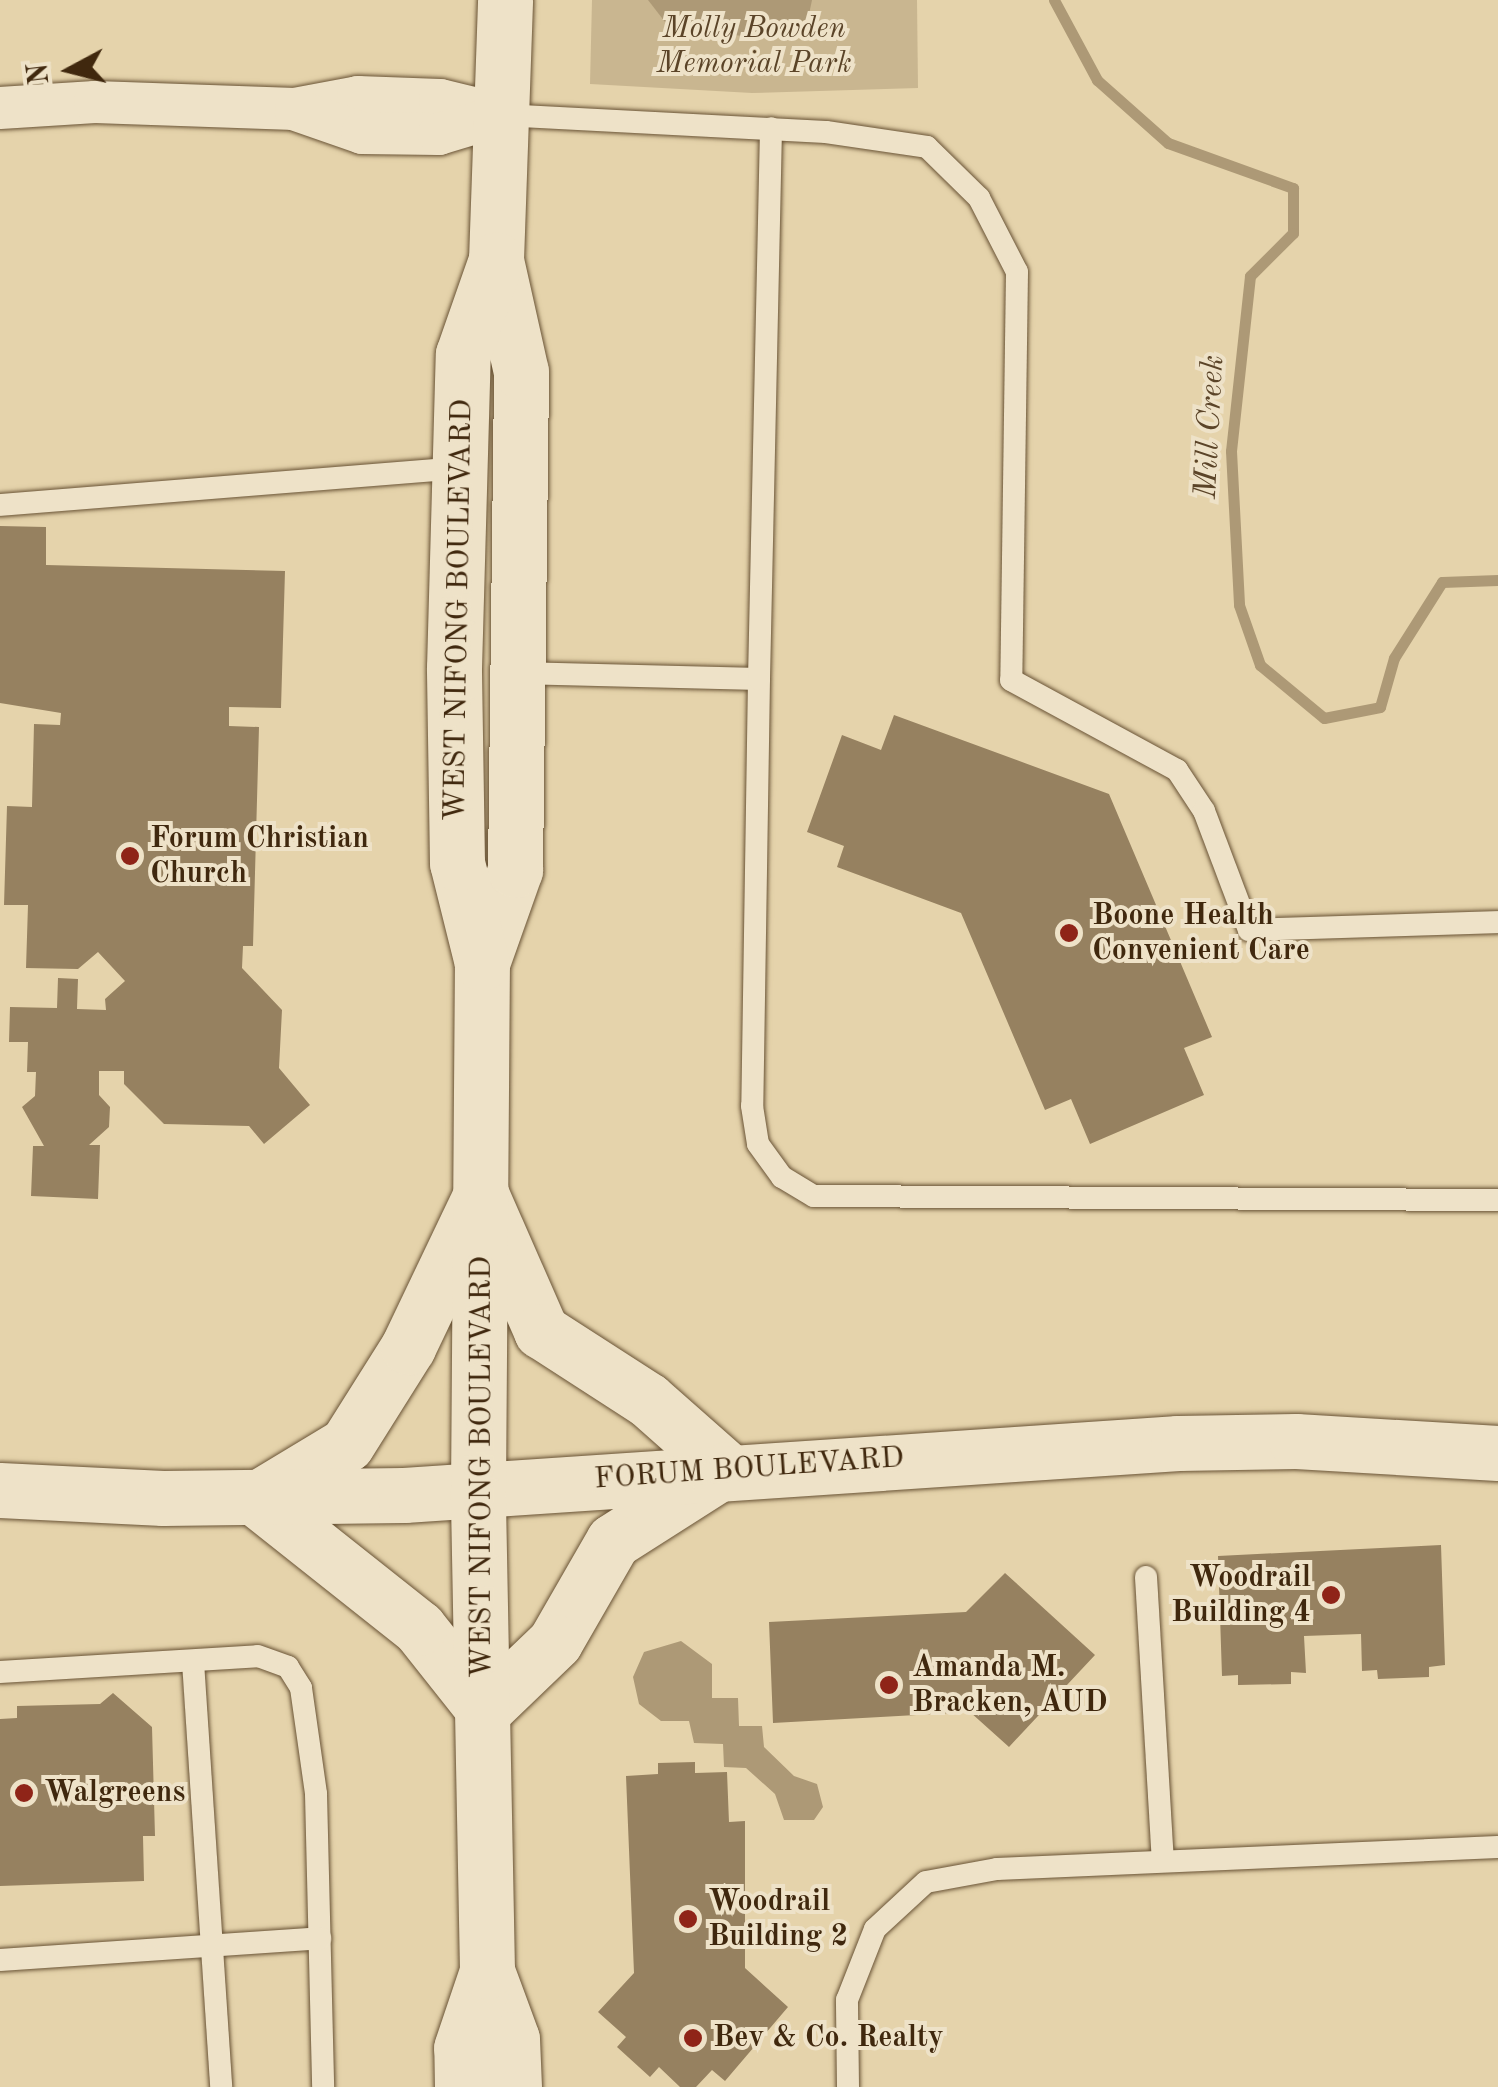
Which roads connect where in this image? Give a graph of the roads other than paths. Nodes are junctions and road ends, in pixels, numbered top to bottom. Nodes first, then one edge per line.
1 (505, 0) edge
2 (0, 108) edge
3 (502, 115) junction
4 (770, 128) junction
5 (496, 260) junction
6 (459, 468) junction
7 (0, 506) edge
8 (518, 673) junction
9 (760, 678) junction
10 (1498, 922) edge
11 (482, 963) junction
12 (481, 1194) junction
13 (1498, 1200) edge
14 (1498, 1453) edge
15 (726, 1469) junction
16 (0, 1490) edge
17 (478, 1490) junction
18 (256, 1499) junction
19 (1146, 1576) dead end
20 (193, 1662) junction
21 (0, 1672) edge
22 (484, 1710) junction
23 (1498, 1847) edge
24 (1163, 1859) junction
25 (320, 1938) junction
26 (215, 1945) junction
27 (0, 1960) edge
28 (487, 1971) junction
29 (454, 2074) edge
30 (222, 2087) edge
31 (323, 2087) edge
32 (514, 2087) edge
33 (848, 2087) edge

1 - 3 main road, WEST NIFONG BOULEVARD
2 - 3 street
3 - 4 lane
3 - 5 main road, WEST NIFONG BOULEVARD
4 - 9 lane
4 - 10 lane
5 - 6 main road, WEST NIFONG BOULEVARD
5 - 8 main road, WEST NIFONG BOULEVARD
6 - 7 lane
6 - 8 main road
6 - 11 main road, WEST NIFONG BOULEVARD
8 - 9 lane
8 - 11 main road, WEST NIFONG BOULEVARD
9 - 13 lane
11 - 12 main road, WEST NIFONG BOULEVARD
12 - 15 main road
12 - 17 main road, WEST NIFONG BOULEVARD
12 - 18 main road
14 - 15 main road, FORUM BOULEVARD
15 - 17 main road, FORUM BOULEVARD
15 - 22 main road
16 - 18 main road, FORUM BOULEVARD
17 - 18 main road, FORUM BOULEVARD
17 - 22 main road, WEST NIFONG BOULEVARD
18 - 22 main road
19 - 24 lane
20 - 21 lane
20 - 25 lane
20 - 26 lane
22 - 28 main road, WEST NIFONG BOULEVARD
23 - 24 lane
24 - 33 lane
25 - 26 lane
25 - 31 lane
26 - 27 lane
26 - 30 lane
28 - 29 main road, WEST NIFONG BOULEVARD
28 - 32 main road, WEST NIFONG BOULEVARD

